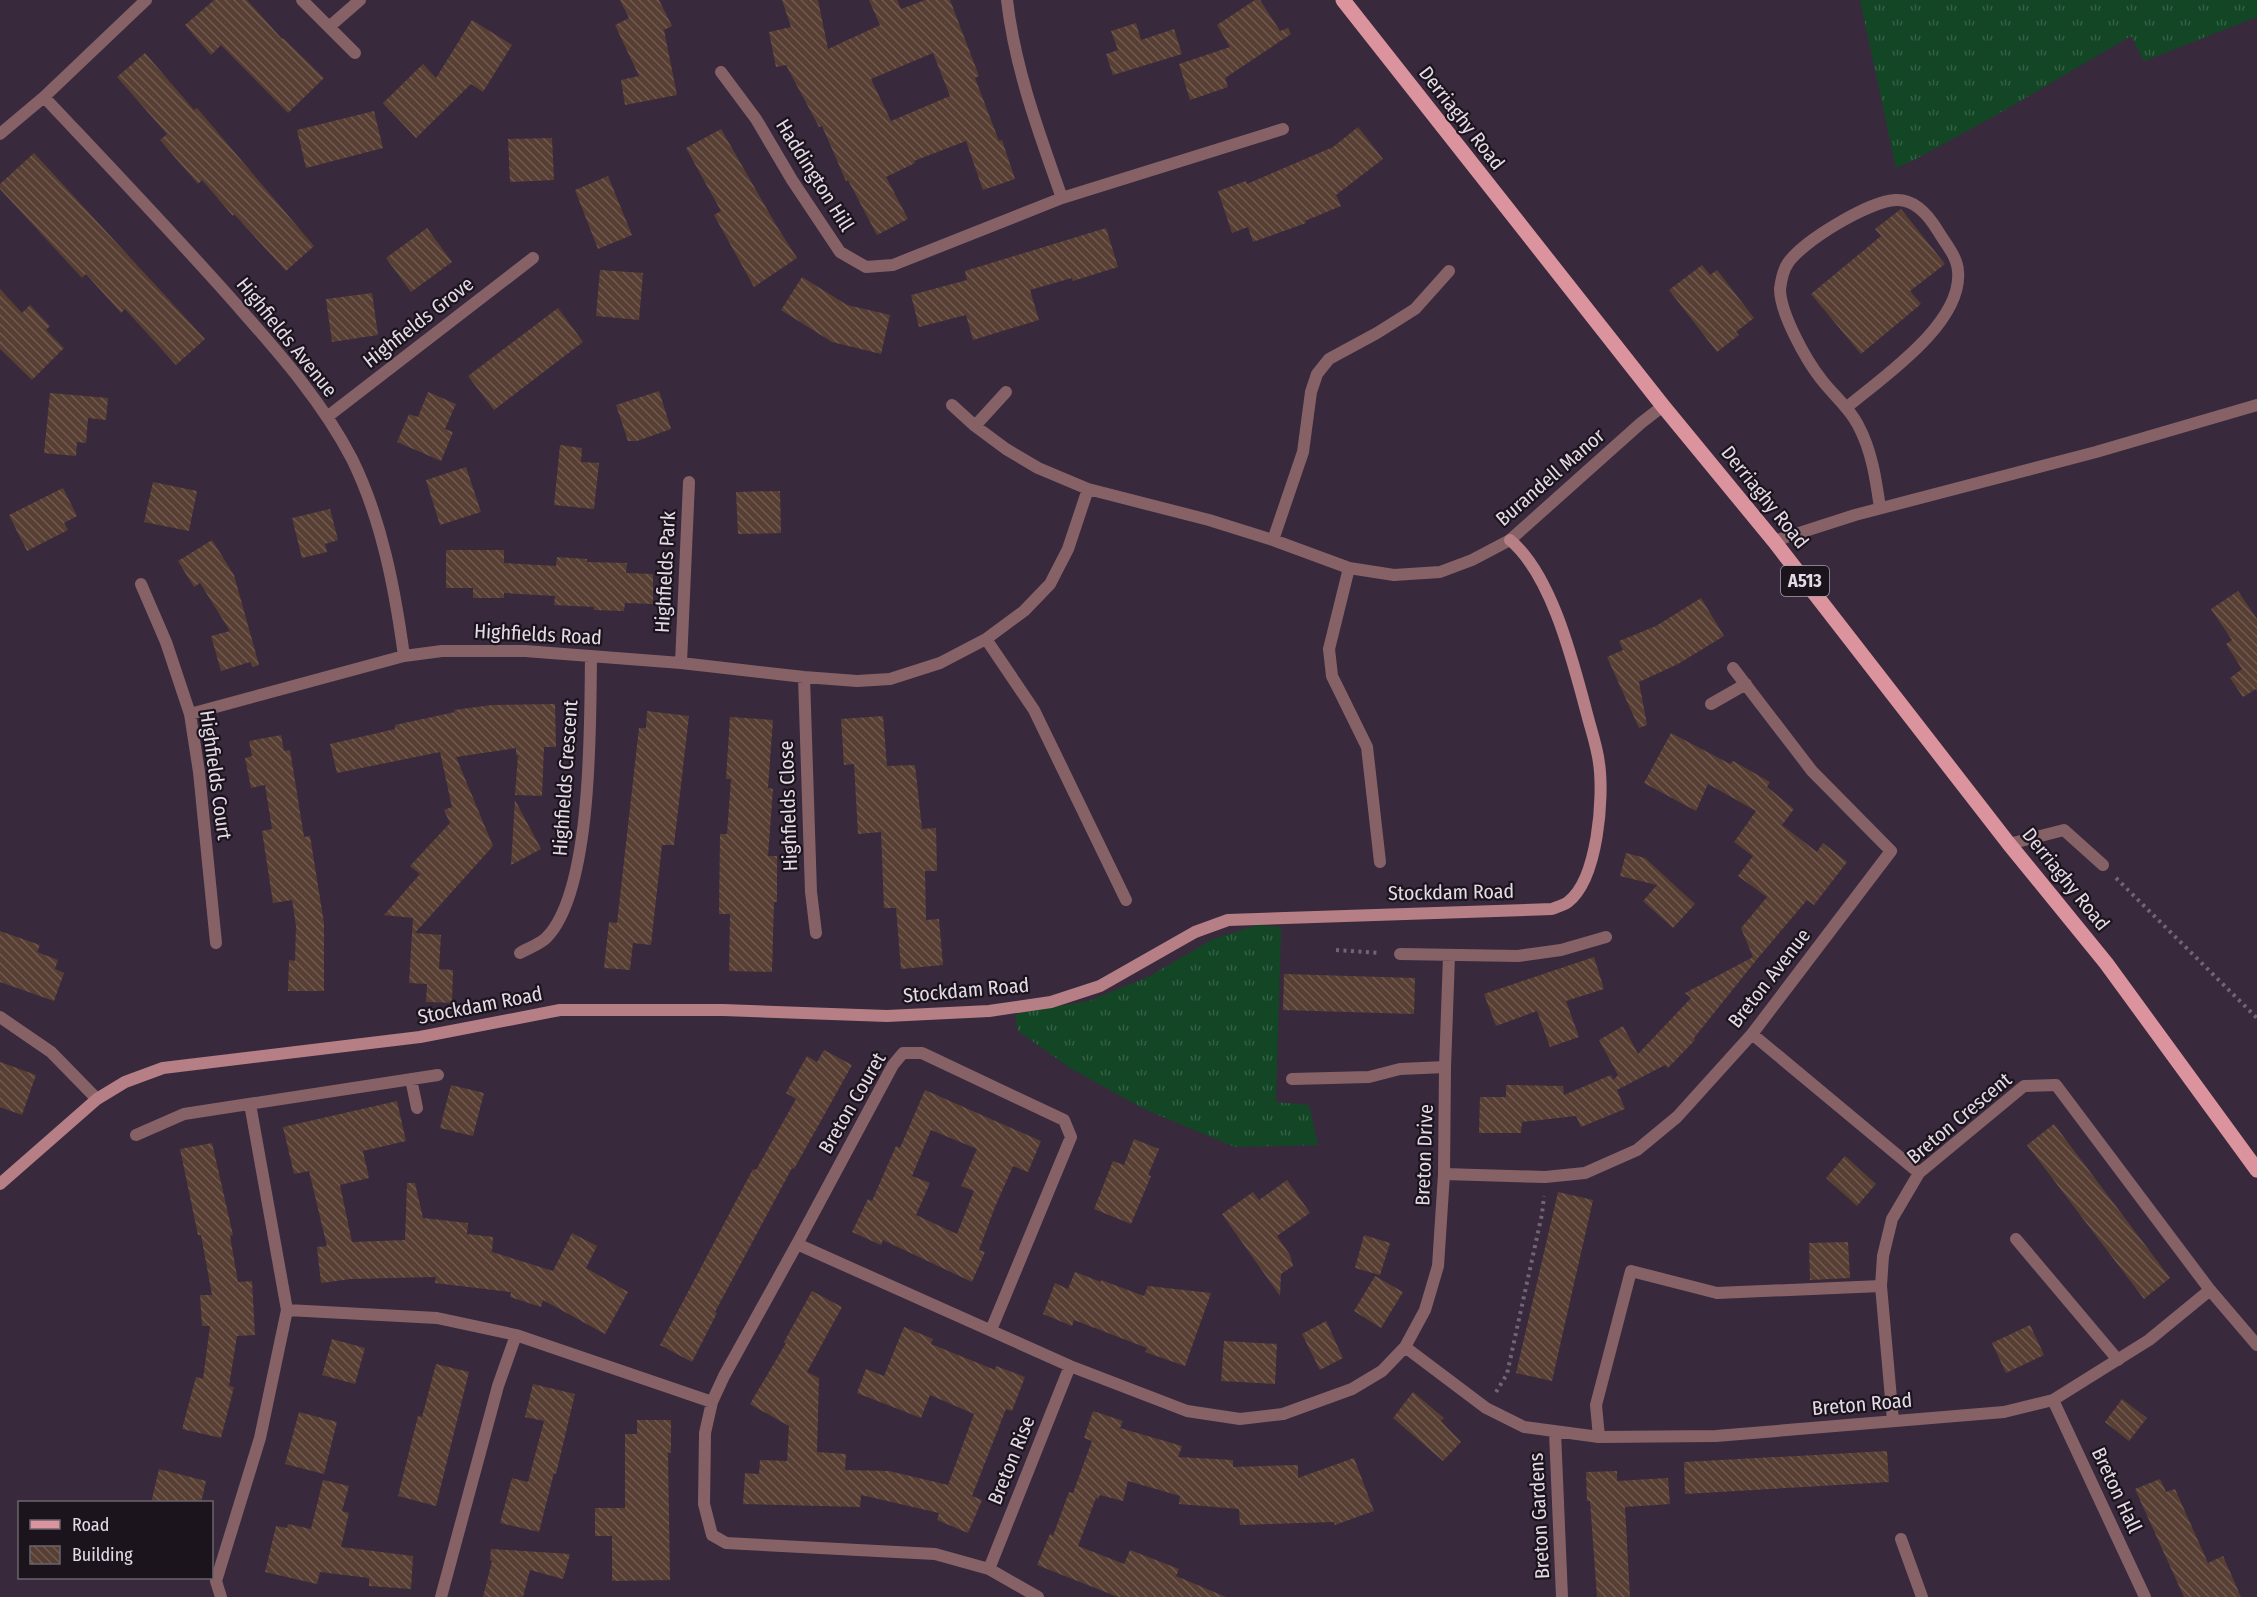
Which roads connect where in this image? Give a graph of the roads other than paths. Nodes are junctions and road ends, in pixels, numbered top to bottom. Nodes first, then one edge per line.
1 (146, 0) edge
2 (302, 0) edge
3 (360, 0) edge
4 (1007, 0) edge
5 (1343, 0) edge
6 (329, 27) junction
7 (354, 52) dead end
8 (721, 72) dead end
9 (44, 97) junction
10 (1283, 129) dead end
11 (0, 134) edge
12 (1062, 198) junction
13 (533, 258) dead end
14 (1449, 271) dead end
15 (1006, 392) dead end
16 (952, 405) dead end
17 (2257, 405) edge
18 (1664, 406) junction
19 (1847, 407) junction
20 (327, 417) junction
21 (975, 426) junction
22 (689, 482) dead end
23 (1088, 489) junction
24 (1880, 508) junction
25 (1273, 540) junction
26 (1510, 540) junction
27 (1774, 541) junction
28 (1349, 568) junction
29 (141, 584) dead end
30 (986, 639) junction
31 (404, 656) junction
32 (591, 656) junction
33 (681, 663) junction
34 (1733, 668) dead end
35 (804, 677) junction
36 (1746, 684) junction
37 (1711, 704) dead end
38 (190, 714) junction
39 (2009, 844) junction
40 (1380, 861) dead end
41 (2103, 865) road end
42 (1126, 900) dead end
43 (816, 933) dead end
44 (1606, 937) dead end
45 (216, 943) dead end
46 (520, 953) dead end
47 (1400, 954) road end
48 (1449, 956) junction
49 (0, 1017) edge
50 (1752, 1034) junction
51 (1445, 1067) junction
52 (438, 1075) dead end
53 (411, 1079) junction
54 (1292, 1079) dead end
55 (97, 1099) junction
56 (250, 1104) junction
57 (417, 1108) dead end
58 (136, 1135) dead end
59 (2257, 1170) edge
60 (1919, 1173) junction
61 (1444, 1174) junction
62 (0, 1184) edge
63 (2016, 1239) dead end
64 (797, 1244) junction
65 (1881, 1286) junction
66 (2210, 1290) junction
67 (287, 1310) junction
68 (991, 1330) junction
69 (516, 1335) junction
70 (2257, 1345) edge
71 (1405, 1347) junction
72 (2118, 1360) junction
73 (1070, 1366) junction
74 (2053, 1400) junction
75 (712, 1402) junction
76 (1893, 1421) junction
77 (1555, 1432) junction
78 (1599, 1437) junction
79 (1901, 1539) dead end
80 (989, 1569) junction
81 (221, 1597) edge
82 (441, 1597) edge
83 (1038, 1597) edge
84 (1562, 1597) edge
85 (1922, 1597) edge
86 (2145, 1597) edge

1 - 9 street
2 - 6 street
3 - 6 street
4 - 12 street
5 - 18 main road, Derriaghy Road / A513
6 - 7 street
8 - 12 street, Haddington Hill
9 - 11 street
9 - 20 street, Highfields Avenue
10 - 12 street, Haddington Hill
13 - 20 street, Highfields Grove
14 - 25 street
15 - 21 street
16 - 21 street, Burandell Manor
17 - 24 street
18 - 26 street, Burandell Manor
18 - 27 main road, Derriaghy Road / A513
19 - 19 street
19 - 24 street
20 - 31 street, Highfields Avenue
21 - 23 street, Burandell Manor
22 - 33 street, Highfields Park
23 - 25 street, Burandell Manor
23 - 30 street
24 - 27 street
25 - 28 street, Burandell Manor
26 - 28 street, Burandell Manor
26 - 55 street, Stockdam Road
27 - 39 main road, Derriaghy Road / A513
28 - 40 street
29 - 38 street, Highfields Court
30 - 35 street, Highfields Road
30 - 42 street
31 - 32 street, Highfields Road
31 - 38 street, Highfields Road
32 - 33 street, Highfields Road
32 - 46 street, Highfields Crescent
33 - 35 street, Highfields Road
34 - 36 street, Breton Avenue
35 - 43 street, Highfields Close
36 - 37 street
36 - 50 street, Breton Avenue
38 - 45 street, Highfields Court
39 - 41 street
39 - 59 main road, Derriaghy Road / A513
44 - 48 street
47 - 48 street
48 - 51 street, Breton Drive
49 - 55 street
50 - 60 street
50 - 61 street, Breton Avenue
51 - 54 street
51 - 61 street, Breton Drive
52 - 53 street
53 - 56 street
53 - 57 street
55 - 62 street, Stockdam Road
56 - 58 street
56 - 67 street
60 - 65 street, Breton Crescent
60 - 66 street, Breton Crescent
61 - 71 street, Breton Drive
63 - 72 street
64 - 68 street
64 - 68 street, Breton Couret
64 - 75 street
65 - 76 street, Breton Crescent
65 - 78 street
66 - 70 street, Breton Crescent
66 - 72 street, Breton Road
67 - 69 street
67 - 81 street
68 - 73 street
69 - 75 street
69 - 82 street
71 - 73 street, Breton Drive
71 - 77 street, Breton Road
72 - 74 street, Breton Road
73 - 80 street, Breton Rise
74 - 76 street, Breton Road
74 - 86 street, Breton Hall
75 - 80 street
76 - 78 street, Breton Road
77 - 78 street, Breton Road
77 - 84 street, Breton Gardens
79 - 85 street
80 - 83 street

